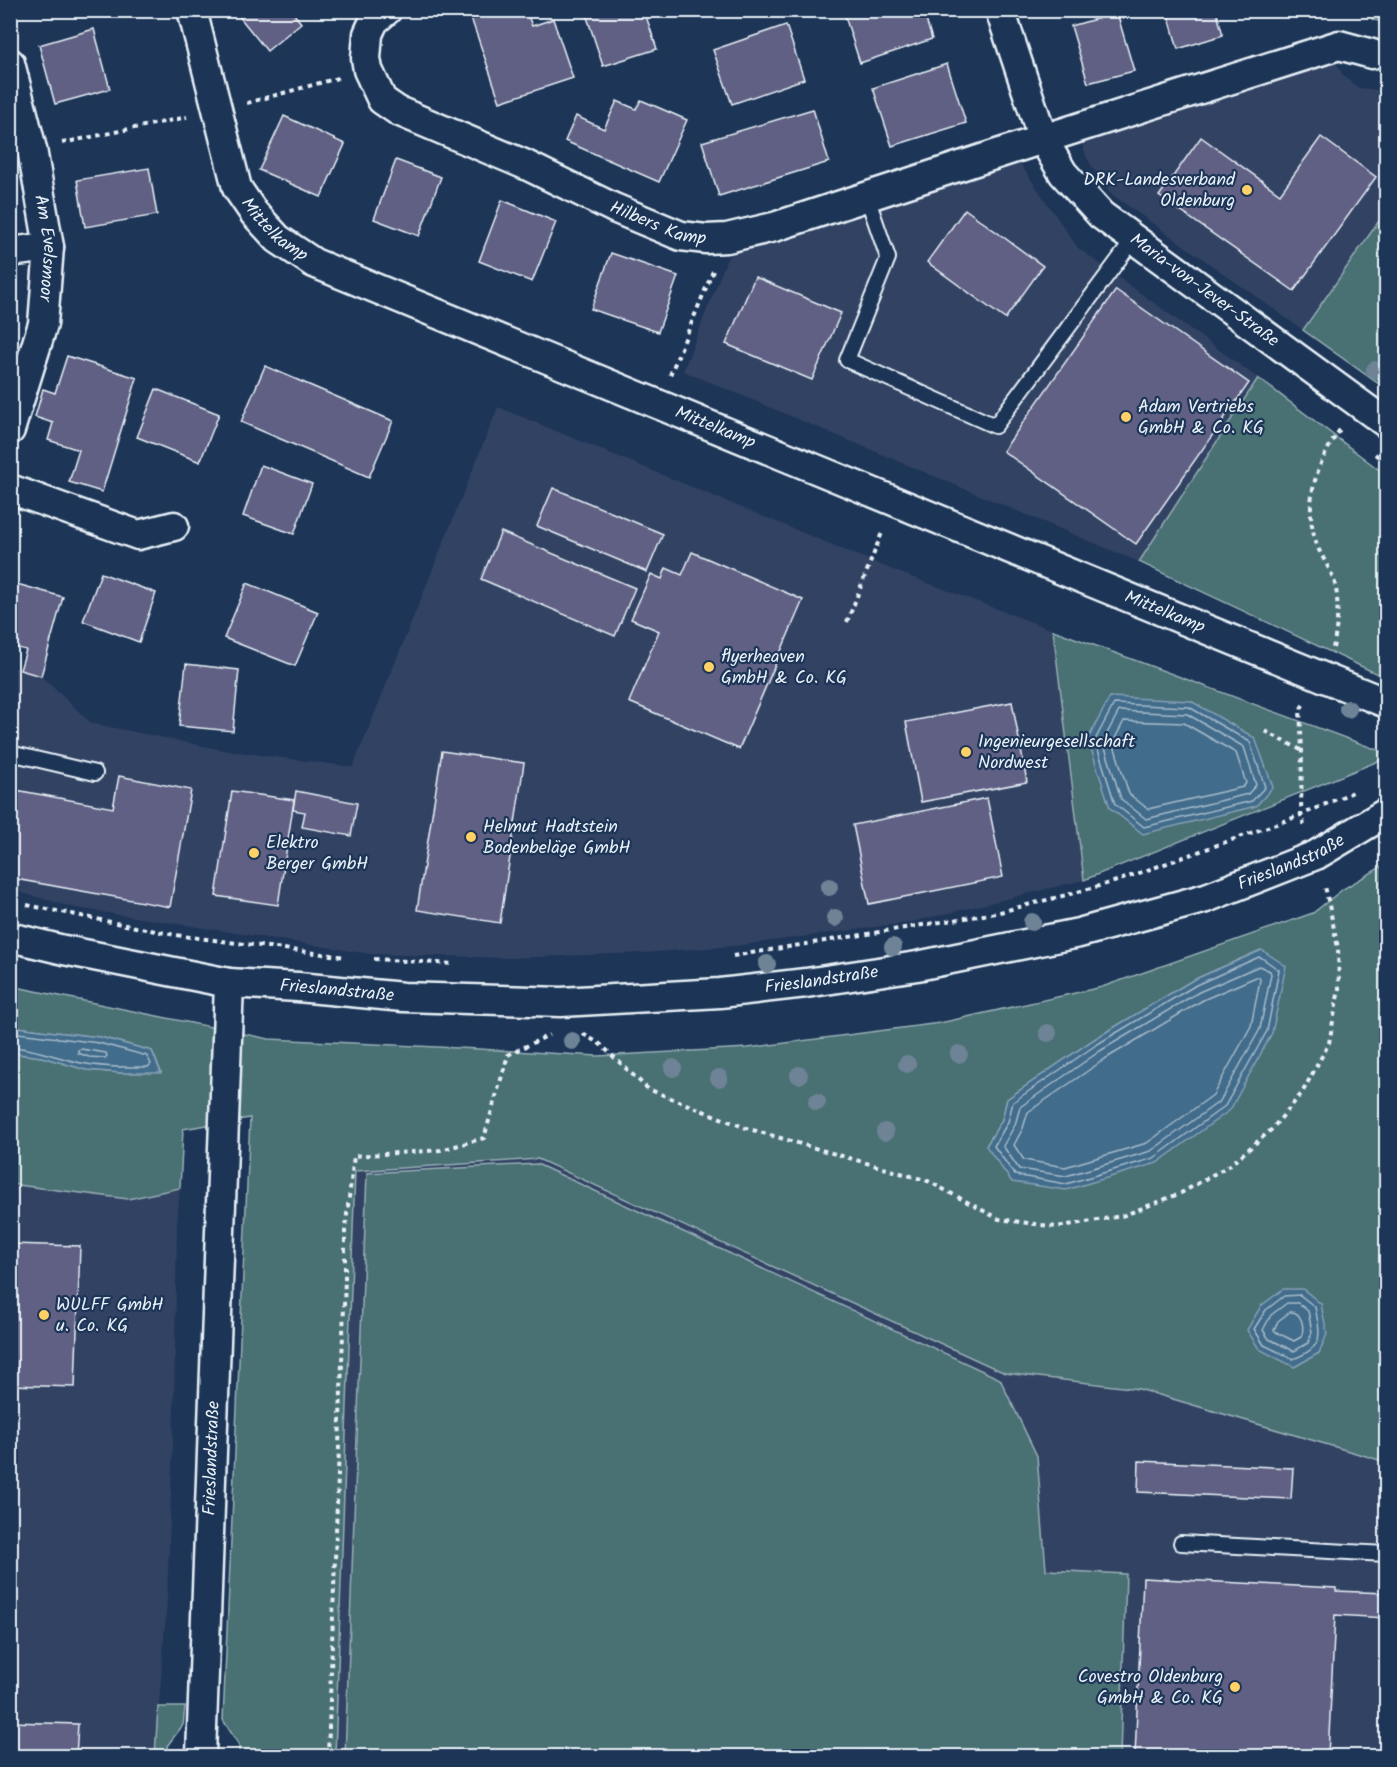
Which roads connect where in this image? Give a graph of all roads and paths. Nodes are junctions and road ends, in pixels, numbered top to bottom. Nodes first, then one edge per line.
1 (192, 10) edge
2 (387, 10) edge
3 (1000, 10) edge
4 (1372, 54) dead end
5 (10, 63) edge
6 (1043, 139) junction
7 (867, 197) junction
8 (727, 238) junction
9 (1134, 239) junction
10 (49, 247) junction
11 (10, 252) edge
12 (659, 404) junction
13 (1360, 404) junction
14 (1386, 423) edge
15 (10, 430) edge
16 (10, 489) edge
17 (174, 526) dead end
18 (882, 532) dead end
19 (847, 622) dead end
20 (1323, 676) junction
21 (1386, 703) edge
22 (1265, 731) dead end
23 (1302, 750) junction
24 (10, 753) edge
25 (95, 773) dead end
26 (1365, 787) dead end
27 (1386, 813) edge
28 (1301, 815) junction
29 (1316, 855) junction
30 (22, 904) dead end
31 (10, 937) edge
32 (731, 957) dead end
33 (354, 958) dead end
34 (364, 959) dead end
35 (463, 964) dead end
36 (229, 983) junction
37 (575, 1030) dead end
38 (557, 1031) dead end
39 (1181, 1543) dead end
40 (1386, 1554) edge
41 (201, 1755) dead end
42 (328, 1756) edge

1 - 12 street, Mittelkamp
2 - 8 street, Hilbers Kamp
3 - 6 street, Maria-von-Jever-Straße
4 - 6 street
5 - 10 street, Am Evelsmoor
6 - 7 street, Hilbers Kamp
6 - 9 street, Maria-von-Jever-Straße
7 - 8 street, Hilbers Kamp
7 - 9 lane
8 - 12 path
9 - 13 street, Maria-von-Jever-Straße
10 - 11 street
10 - 15 street, Am Evelsmoor
12 - 20 street, Mittelkamp
13 - 14 street, Maria-von-Jever-Straße
13 - 20 path
16 - 17 street
18 - 19 path
20 - 21 street, Mittelkamp
20 - 23 path
22 - 23 path
23 - 28 path
24 - 25 lane
26 - 28 path
27 - 29 street, Frieslandstraße
28 - 29 path
28 - 32 path
29 - 36 street, Frieslandstraße
29 - 37 path
30 - 33 path
31 - 36 street, Frieslandstraße
34 - 35 path
36 - 41 street, Frieslandstraße
38 - 42 path
39 - 40 lane

